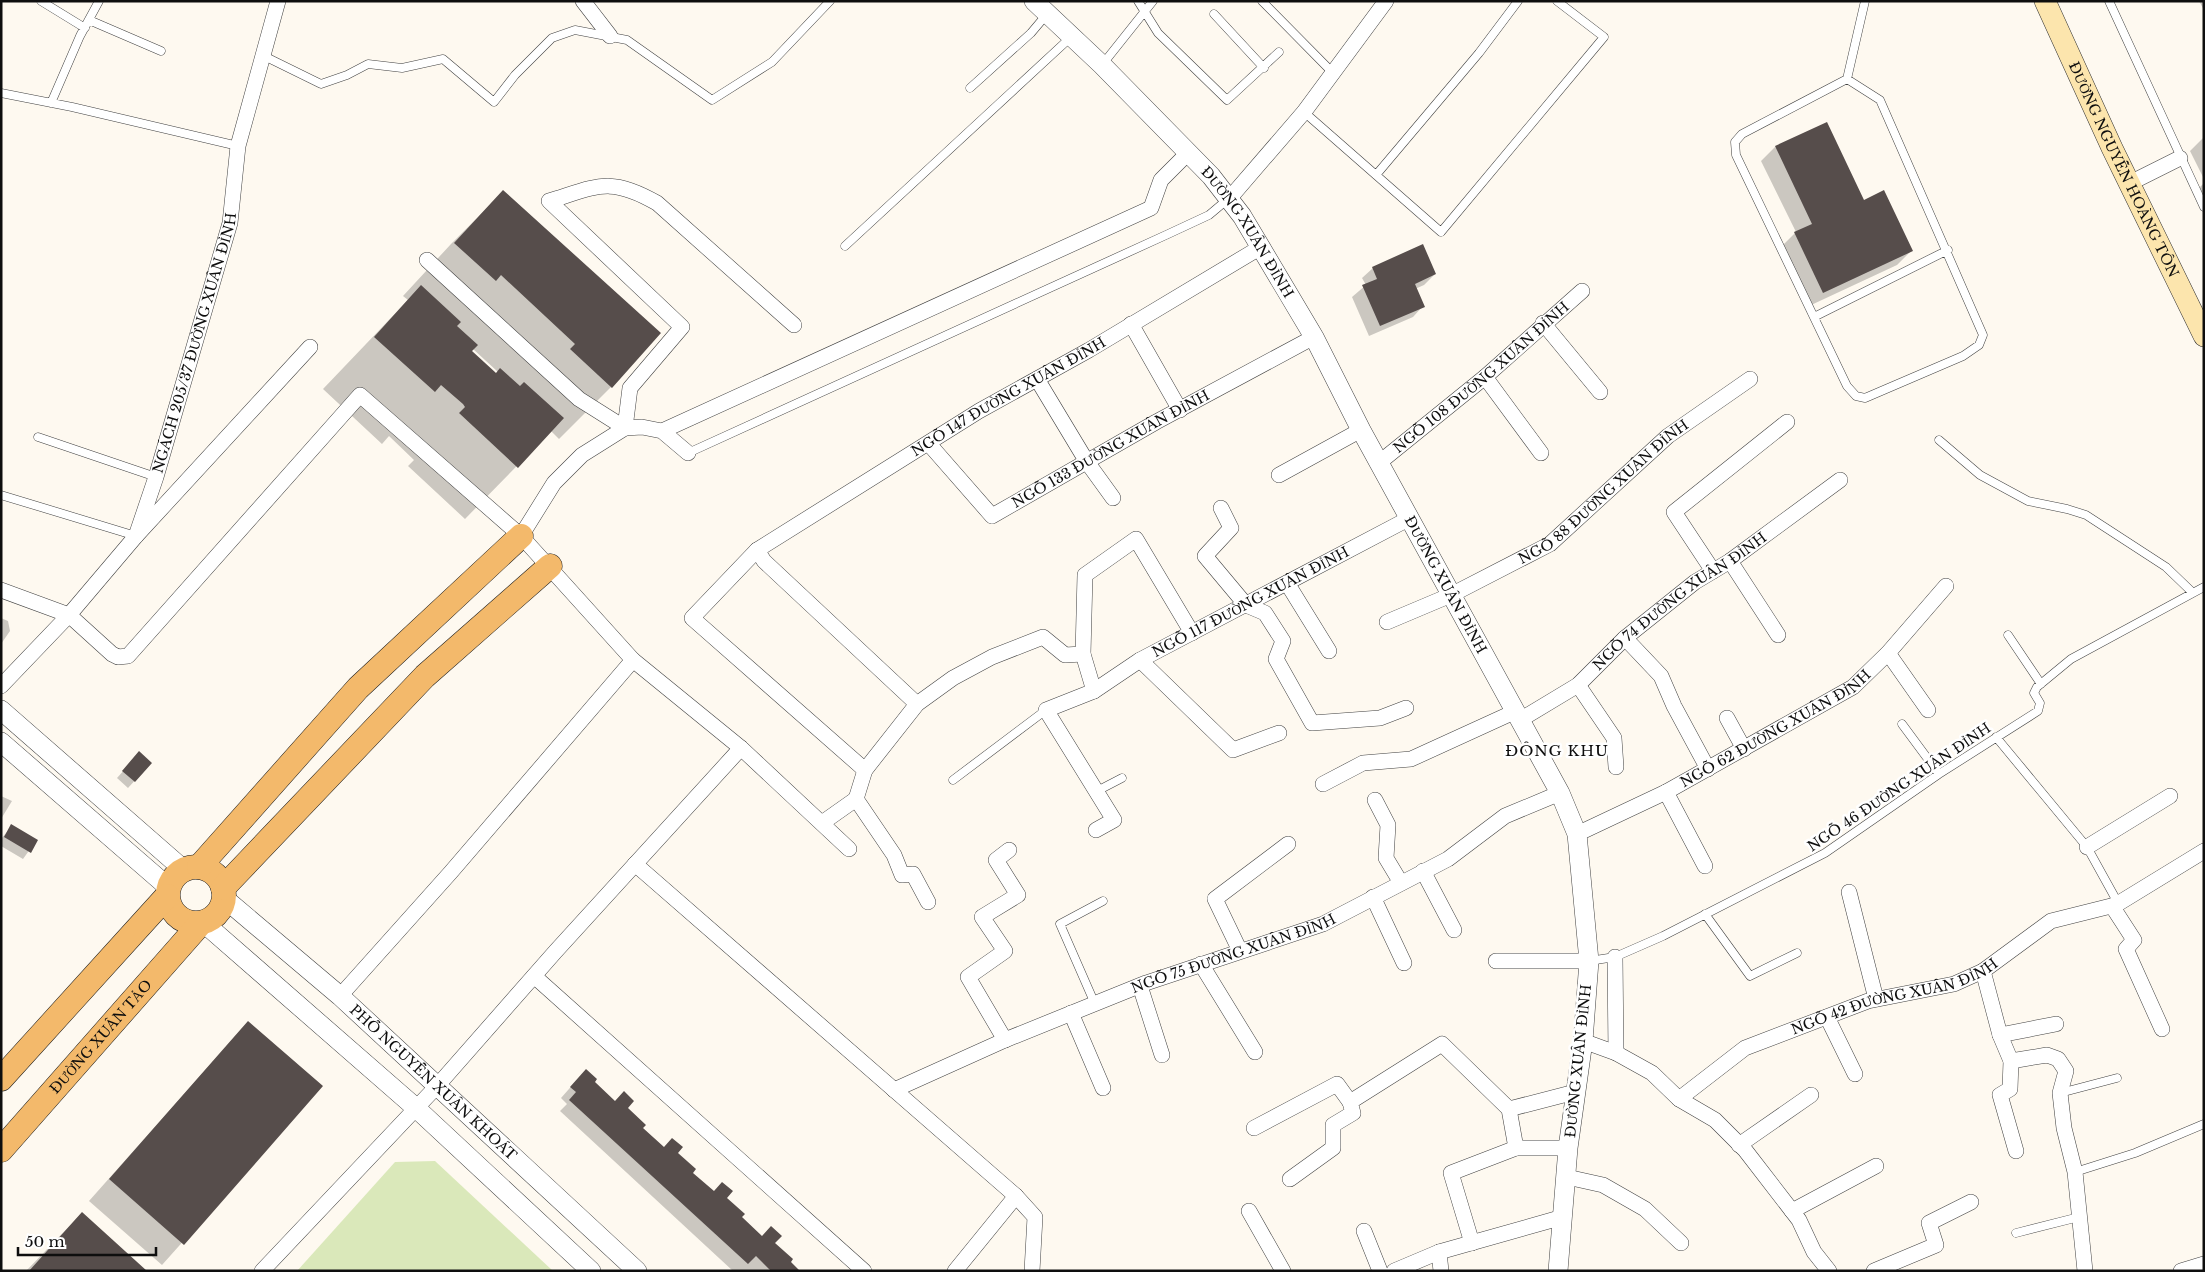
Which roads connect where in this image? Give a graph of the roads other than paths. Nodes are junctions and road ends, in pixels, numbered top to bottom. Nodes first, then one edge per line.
1 (41, 1) edge
2 (99, 1) edge
3 (278, 1) edge
4 (583, 1) edge
5 (830, 1) edge
6 (1138, 1) edge
7 (1153, 1) edge
8 (1262, 1) edge
9 (1386, 1) edge
10 (1518, 1) edge
11 (1557, 1) edge
12 (1865, 1) edge
13 (2046, 1) edge
14 (2109, 1) edge
15 (1041, 7) edge
16 (1145, 10) junction
17 (1214, 14) dead end
18 (87, 24) junction
19 (610, 36) junction
20 (1072, 37) junction
21 (160, 51) dead end
22 (1279, 52) dead end
23 (264, 56) junction
24 (1102, 65) junction
25 (1264, 68) junction
26 (1333, 73) junction
27 (1848, 79) junction
28 (970, 88) dead end
29 (1, 93) edge
30 (51, 103) junction
31 (1304, 112) junction
32 (238, 146) junction
33 (1188, 153) junction
34 (2180, 158) junction
35 (1376, 175) junction
36 (2130, 183) junction
37 (1228, 199) junction
38 (2204, 207) edge
39 (845, 246) dead end
40 (1261, 247) junction
41 (1948, 250) junction
42 (427, 260) dead end
43 (1582, 291) dead end
44 (1814, 318) junction
45 (1544, 323) junction
46 (1131, 324) junction
47 (794, 325) dead end
48 (2204, 336) edge
49 (1314, 337) junction
50 (310, 348) dead end
51 (1485, 376) junction
52 (1037, 379) junction
53 (1750, 379) dead end
54 (1600, 392) dead end
55 (1180, 410) junction
56 (1787, 422) dead end
57 (625, 428) junction
58 (1361, 430) junction
59 (662, 431) junction
60 (38, 436) dead end
61 (1939, 440) dead end
62 (929, 444) junction
63 (688, 453) joint
64 (1541, 453) dead end
65 (1088, 462) junction
66 (1380, 462) junction
67 (1279, 475) dead end
68 (156, 477) junction
69 (1840, 480) dead end
70 (1, 495) edge
71 (1113, 498) dead end
72 (1221, 508) dead end
73 (1410, 518) junction
74 (136, 536) junction
75 (521, 536) junction
76 (757, 550) junction
77 (1730, 561) junction
78 (550, 566) junction
79 (1713, 571) junction
80 (1287, 583) junction
81 (1946, 586) dead end
82 (2204, 586) edge
83 (1, 590) edge
84 (2192, 592) junction
85 (1451, 594) junction
86 (1246, 604) junction
87 (69, 615) junction
88 (1387, 622) dead end
89 (1192, 633) junction
90 (1778, 635) dead end
91 (2008, 636) dead end
92 (1625, 638) junction
93 (1329, 651) dead end
94 (1888, 653) junction
95 (1083, 654) junction
96 (633, 660) junction
97 (1140, 660) junction
98 (2041, 684) junction
99 (1578, 685) junction
100 (1, 686) edge
101 (1094, 691) junction
102 (917, 704) junction
103 (1406, 708) dead end
104 (1, 710) edge
105 (1046, 710) junction
106 (1928, 710) dead end
107 (1517, 716) junction
108 (1726, 718) dead end
109 (1902, 724) dead end
110 (1279, 733) dead end
111 (1996, 737) junction
112 (1, 742) edge
113 (740, 748) junction
114 (1744, 750) junction
115 (1616, 767) dead end
116 (1708, 769) junction
117 (865, 770) junction
118 (1939, 774) junction
119 (1122, 778) dead end
120 (953, 780) dead end
121 (1323, 784) dead end
122 (1097, 792) junction
123 (1666, 792) junction
124 (1560, 793) junction
125 (2170, 796) dead end
126 (856, 799) junction
127 (1375, 800) dead end
128 (822, 823) junction
129 (1096, 830) dead end
130 (1577, 834) junction
131 (1288, 844) dead end
132 (2087, 847) junction
133 (849, 849) dead end
134 (1009, 850) dead end
135 (2204, 851) edge
136 (635, 864) junction
137 (1705, 866) dead end
138 (1423, 872) junction
139 (180, 880) junction
140 (1401, 883) junction
141 (1849, 892) dead end
142 (224, 893) junction
143 (1373, 897) junction
144 (1103, 901) dead end
145 (928, 902) dead end
146 (2115, 905) junction
147 (1705, 914) junction
148 (202, 923) junction
149 (1454, 930) dead end
150 (1240, 951) junction
151 (1797, 953) dead end
152 (1614, 957) junction
153 (1496, 961) dead end
154 (1589, 961) junction
155 (1404, 962) dead end
156 (1201, 964) junction
157 (1983, 971) junction
158 (534, 976) junction
159 (1140, 986) junction
160 (340, 996) junction
161 (1876, 999) junction
162 (1095, 1004) junction
163 (1070, 1013) junction
164 (1827, 1017) junction
165 (2056, 1024) dead end
166 (2162, 1029) dead end
167 (2000, 1035) junction
168 (1005, 1040) junction
169 (1583, 1041) junction
170 (1255, 1052) dead end
171 (1616, 1053) junction
172 (1162, 1055) dead end
173 (2011, 1061) junction
174 (1854, 1074) dead end
175 (2117, 1078) dead end
176 (1, 1079) edge
177 (438, 1085) junction
178 (1103, 1088) dead end
179 (894, 1090) junction
180 (1576, 1092) junction
181 (2060, 1093) junction
182 (1811, 1095) dead end
183 (1679, 1099) junction
184 (1350, 1102) junction
185 (416, 1108) junction
186 (1509, 1109) junction
187 (2204, 1124) edge
188 (1254, 1128) dead end
189 (1739, 1145) junction
190 (1516, 1148) junction
191 (1568, 1148) junction
192 (1, 1150) edge
193 (2016, 1151) dead end
194 (1876, 1166) dead end
195 (2075, 1172) junction
196 (1567, 1176) junction
197 (1290, 1179) dead end
198 (1016, 1196) junction
199 (1971, 1202) dead end
200 (1792, 1211) junction
201 (1249, 1212) dead end
202 (1564, 1217) junction
203 (2080, 1217) junction
204 (1364, 1231) dead end
205 (2016, 1233) dead end
206 (1472, 1243) junction
207 (1681, 1244) dead end
208 (1439, 1252) junction
209 (2204, 1264) edge
210 (262, 1271) edge
211 (592, 1271) edge
212 (637, 1271) edge
213 (864, 1271) edge
214 (955, 1271) edge
215 (1032, 1271) edge
216 (1283, 1271) edge
217 (1380, 1271) edge
218 (1394, 1271) edge
219 (1440, 1271) edge
220 (1558, 1271) edge
221 (1829, 1271) edge
222 (1874, 1271) edge
223 (2085, 1271) edge
224 (2181, 1271) edge

1 - 18 lane
2 - 18 lane
3 - 23 street, NGÁCH 205/37 ĐƯỜNG XUÂN ĐỈNH
4 - 19 street
5 - 19 lane
6 - 16 lane
7 - 16 lane
8 - 26 lane
9 - 26 street
10 - 35 lane
11 - 35 lane
12 - 27 lane
13 - 36 main road, ĐƯỜNG NGUYỄN HOÀNG TÔN
14 - 34 lane
15 - 20 street, ĐƯỜNG XUÂN ĐỈNH
15 - 28 lane
16 - 24 lane
16 - 25 lane
17 - 25 lane
18 - 21 lane
18 - 30 lane
19 - 23 lane
20 - 24 street, ĐƯỜNG XUÂN ĐỈNH
20 - 39 lane
22 - 25 lane
23 - 32 street, NGÁCH 205/37 ĐƯỜNG XUÂN ĐỈNH
24 - 33 street, ĐƯỜNG XUÂN ĐỈNH
26 - 31 street
27 - 41 lane
27 - 44 lane
29 - 30 lane
30 - 32 lane
31 - 35 lane
31 - 37 street
32 - 68 street, NGÁCH 205/37 ĐƯỜNG XUÂN ĐỈNH
33 - 37 street, ĐƯỜNG XUÂN ĐỈNH
33 - 59 street
34 - 36 street
34 - 38 lane
36 - 48 main road, ĐƯỜNG NGUYỄN HOÀNG TÔN
37 - 40 street, ĐƯỜNG XUÂN ĐỈNH
37 - 63 lane
40 - 46 street, NGÕ 147 ĐƯỜNG XUÂN ĐỈNH
40 - 49 street, ĐƯỜNG XUÂN ĐỈNH
41 - 44 lane
41 - 44 lane
42 - 57 street
43 - 45 street, NGÕ 108 ĐƯỜNG XUÂN ĐỈNH
45 - 51 street, NGÕ 108 ĐƯỜNG XUÂN ĐỈNH
45 - 54 street
46 - 52 street, NGÕ 147 ĐƯỜNG XUÂN ĐỈNH
46 - 55 street
47 - 57 street
49 - 55 street, NGÕ 133 ĐƯỜNG XUÂN ĐỈNH
49 - 58 street, ĐƯỜNG XUÂN ĐỈNH
50 - 74 street
51 - 64 street
51 - 66 street, NGÕ 108 ĐƯỜNG XUÂN ĐỈNH
52 - 62 street, NGÕ 147 ĐƯỜNG XUÂN ĐỈNH
52 - 65 street
53 - 85 street, NGÕ 88 ĐƯỜNG XUÂN ĐỈNH
55 - 65 street, NGÕ 133 ĐƯỜNG XUÂN ĐỈNH
56 - 79 street
57 - 59 street
57 - 75 street
58 - 66 street, ĐƯỜNG XUÂN ĐỈNH
58 - 67 street
59 - 63 street
60 - 68 lane
61 - 84 lane
62 - 65 street, NGÕ 133 ĐƯỜNG XUÂN ĐỈNH
62 - 76 street, NGÕ 147 ĐƯỜNG XUÂN ĐỈNH
65 - 71 street
66 - 73 street, ĐƯỜNG XUÂN ĐỈNH
68 - 74 street, NGÁCH 205/37 ĐƯỜNG XUÂN ĐỈNH
69 - 77 street, NGÕ 74 ĐƯỜNG XUÂN ĐỈNH
70 - 74 lane
72 - 86 street
73 - 80 street, NGÕ 117 ĐƯỜNG XUÂN ĐỈNH
73 - 85 street, ĐƯỜNG XUÂN ĐỈNH
74 - 87 street
75 - 78 street
75 - 87 street
75 - 139 main road
76 - 102 street
76 - 117 street, NGÕ 147 ĐƯỜNG XUÂN ĐỈNH
77 - 79 street, NGÕ 74 ĐƯỜNG XUÂN ĐỈNH
77 - 90 street
78 - 96 street
78 - 142 main road
79 - 92 street, NGÕ 74 ĐƯỜNG XUÂN ĐỈNH
80 - 86 street, NGÕ 117 ĐƯỜNG XUÂN ĐỈNH
80 - 93 street
81 - 94 street, NGÕ 62 ĐƯỜNG XUÂN ĐỈNH
82 - 84 lane
83 - 87 street
84 - 98 lane
85 - 88 street, NGÕ 88 ĐƯỜNG XUÂN ĐỈNH
85 - 107 street, ĐƯỜNG XUÂN ĐỈNH
86 - 89 street, NGÕ 117 ĐƯỜNG XUÂN ĐỈNH
86 - 103 street
87 - 100 street
89 - 95 street
89 - 97 street, NGÕ 117 ĐƯỜNG XUÂN ĐỈNH
91 - 98 lane
92 - 99 street, NGÕ 74 ĐƯỜNG XUÂN ĐỈNH
92 - 116 street
94 - 106 street
94 - 114 street, NGÕ 62 ĐƯỜNG XUÂN ĐỈNH
95 - 101 street
95 - 102 street
96 - 113 street
96 - 160 street
97 - 101 street, NGÕ 117 ĐƯỜNG XUÂN ĐỈNH
97 - 110 street
98 - 111 lane, NGÕ 46 ĐƯỜNG XUÂN ĐỈNH
99 - 107 street, NGÕ 74 ĐƯỜNG XUÂN ĐỈNH
99 - 115 street
101 - 105 street, NGÕ 117 ĐƯỜNG XUÂN ĐỈNH
102 - 117 street
104 - 139 street
105 - 120 lane
105 - 122 street
107 - 121 street, NGÕ 74 ĐƯỜNG XUÂN ĐỈNH
107 - 124 street, ĐƯỜNG XUÂN ĐỈNH
108 - 114 street
109 - 118 lane
111 - 118 lane, NGÕ 46 ĐƯỜNG XUÂN ĐỈNH
111 - 132 lane
112 - 139 street
113 - 128 street
113 - 136 street
114 - 116 street, NGÕ 62 ĐƯỜNG XUÂN ĐỈNH
116 - 123 street, NGÕ 62 ĐƯỜNG XUÂN ĐỈNH
117 - 126 street
118 - 147 lane, NGÕ 46 ĐƯỜNG XUÂN ĐỈNH
119 - 122 lane
122 - 129 street
123 - 130 street, NGÕ 62 ĐƯỜNG XUÂN ĐỈNH
123 - 137 street
124 - 130 street, ĐƯỜNG XUÂN ĐỈNH
124 - 138 street, NGÕ 75 ĐƯỜNG XUÂN ĐỈNH
125 - 132 street
126 - 128 street
126 - 145 street
127 - 140 street
128 - 133 street
130 - 154 street, ĐƯỜNG XUÂN ĐỈNH
131 - 150 street
132 - 146 lane
134 - 168 street
135 - 146 street, NGÕ 42 ĐƯỜNG XUÂN ĐỈNH
136 - 158 street
136 - 179 street
138 - 140 street, NGÕ 75 ĐƯỜNG XUÂN ĐỈNH
138 - 149 street
139 - 142 main road
139 - 148 main road
139 - 176 main road
140 - 143 street, NGÕ 75 ĐƯỜNG XUÂN ĐỈNH
141 - 161 street
142 - 148 main road
142 - 160 street, PHỐ NGUYỄN XUÂN KHOÁT
143 - 150 street, NGÕ 75 ĐƯỜNG XUÂN ĐỈNH
143 - 155 street
144 - 162 lane
146 - 157 street, NGÕ 42 ĐƯỜNG XUÂN ĐỈNH
146 - 166 street
147 - 151 lane
147 - 152 lane, NGÕ 46 ĐƯỜNG XUÂN ĐỈNH
148 - 185 street
148 - 192 main road, ĐƯỜNG XUÂN TẢO
150 - 156 street, NGÕ 75 ĐƯỜNG XUÂN ĐỈNH
152 - 154 lane, NGÕ 46 ĐƯỜNG XUÂN ĐỈNH
152 - 171 street
153 - 154 street
154 - 169 street, ĐƯỜNG XUÂN ĐỈNH
156 - 159 street, NGÕ 75 ĐƯỜNG XUÂN ĐỈNH
156 - 170 street
157 - 161 street, NGÕ 42 ĐƯỜNG XUÂN ĐỈNH
157 - 167 street
158 - 177 street
158 - 213 street
159 - 162 street, NGÕ 75 ĐƯỜNG XUÂN ĐỈNH
159 - 172 street
160 - 177 street, PHỐ NGUYỄN XUÂN KHOÁT
161 - 164 street, NGÕ 42 ĐƯỜNG XUÂN ĐỈNH
162 - 163 street, NGÕ 75 ĐƯỜNG XUÂN ĐỈNH
163 - 168 street, NGÕ 75 ĐƯỜNG XUÂN ĐỈNH
163 - 178 street
164 - 174 street
164 - 183 street, NGÕ 42 ĐƯỜNG XUÂN ĐỈNH
165 - 167 street
167 - 173 street
168 - 179 street, NGÕ 75 ĐƯỜNG XUÂN ĐỈNH
169 - 171 street
169 - 180 street, ĐƯỜNG XUÂN ĐỈNH
171 - 183 street
173 - 181 street
173 - 193 street
175 - 181 lane
177 - 185 street
177 - 212 street, PHỐ NGUYỄN XUÂN KHOÁT
179 - 198 street
180 - 186 street
180 - 191 street, ĐƯỜNG XUÂN ĐỈNH
181 - 195 street
182 - 189 street
183 - 189 street
184 - 186 street
184 - 188 street
184 - 197 street
185 - 210 street
185 - 211 street
186 - 190 street
187 - 195 lane
189 - 200 street
190 - 191 street
190 - 206 street
191 - 196 street, ĐƯỜNG XUÂN ĐỈNH
194 - 200 street
195 - 203 street
196 - 202 street, ĐƯỜNG XUÂN ĐỈNH
196 - 207 street
198 - 214 street
198 - 215 street
199 - 222 street
200 - 221 street
201 - 216 street
202 - 206 street
202 - 220 street, ĐƯỜNG XUÂN ĐỈNH
203 - 205 lane
203 - 223 street
204 - 217 street
206 - 208 street
208 - 218 street
208 - 219 street
209 - 224 street

